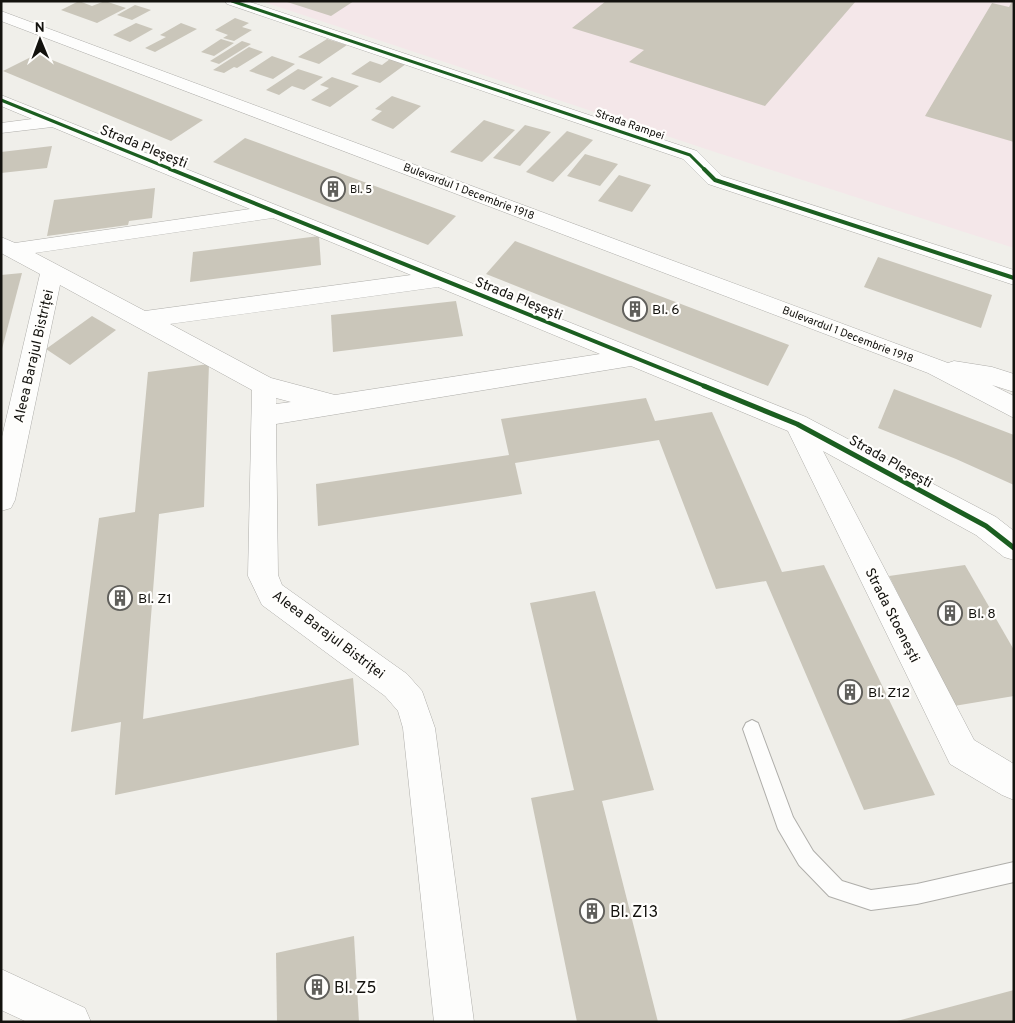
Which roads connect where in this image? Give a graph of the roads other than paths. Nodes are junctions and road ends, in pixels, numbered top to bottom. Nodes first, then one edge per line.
1 (232, 1) edge
2 (1, 16) edge
3 (1, 100) edge
4 (56, 122) junction
5 (1, 128) edge
6 (276, 212) junction
7 (6, 247) edge
8 (52, 272) junction
9 (1014, 278) edge
10 (441, 279) junction
11 (142, 320) junction
12 (634, 357) junction
13 (936, 367) junction
14 (1014, 383) edge
15 (264, 385) junction
16 (336, 404) junction
17 (1014, 408) edge
18 (263, 416) junction
19 (797, 424) junction
20 (1, 500) edge
21 (1014, 548) edge
22 (752, 729) dead end
23 (1014, 783) edge
24 (1014, 872) edge
25 (1, 988) edge
26 (71, 1022) edge
27 (454, 1022) edge

1 - 9 street, Strada Rampei
2 - 13 street, Bulevardul 1 Decembrie 1918
3 - 4 street, Strada Pleșești
4 - 5 street
4 - 6 street, Strada Pleșești
6 - 7 street
6 - 10 street, Strada Pleșești
7 - 8 street, Aleea Barajul Bistriței
8 - 11 street, Aleea Barajul Bistriței
8 - 20 street, Aleea Barajul Bistriței
10 - 11 street
10 - 12 street, Strada Pleșești
11 - 15 street, Aleea Barajul Bistriței
12 - 16 street
12 - 19 street, Strada Pleșești
13 - 14 street, Bulevardul 1 Decembrie 1918
13 - 17 street, Bulevardul 1 Decembrie 1918
15 - 16 street
15 - 18 street, Aleea Barajul Bistriței
16 - 18 street
18 - 27 street, Aleea Barajul Bistriței
19 - 21 street, Strada Pleșești
19 - 23 street, Strada Stoenești
22 - 24 lane
25 - 26 street

